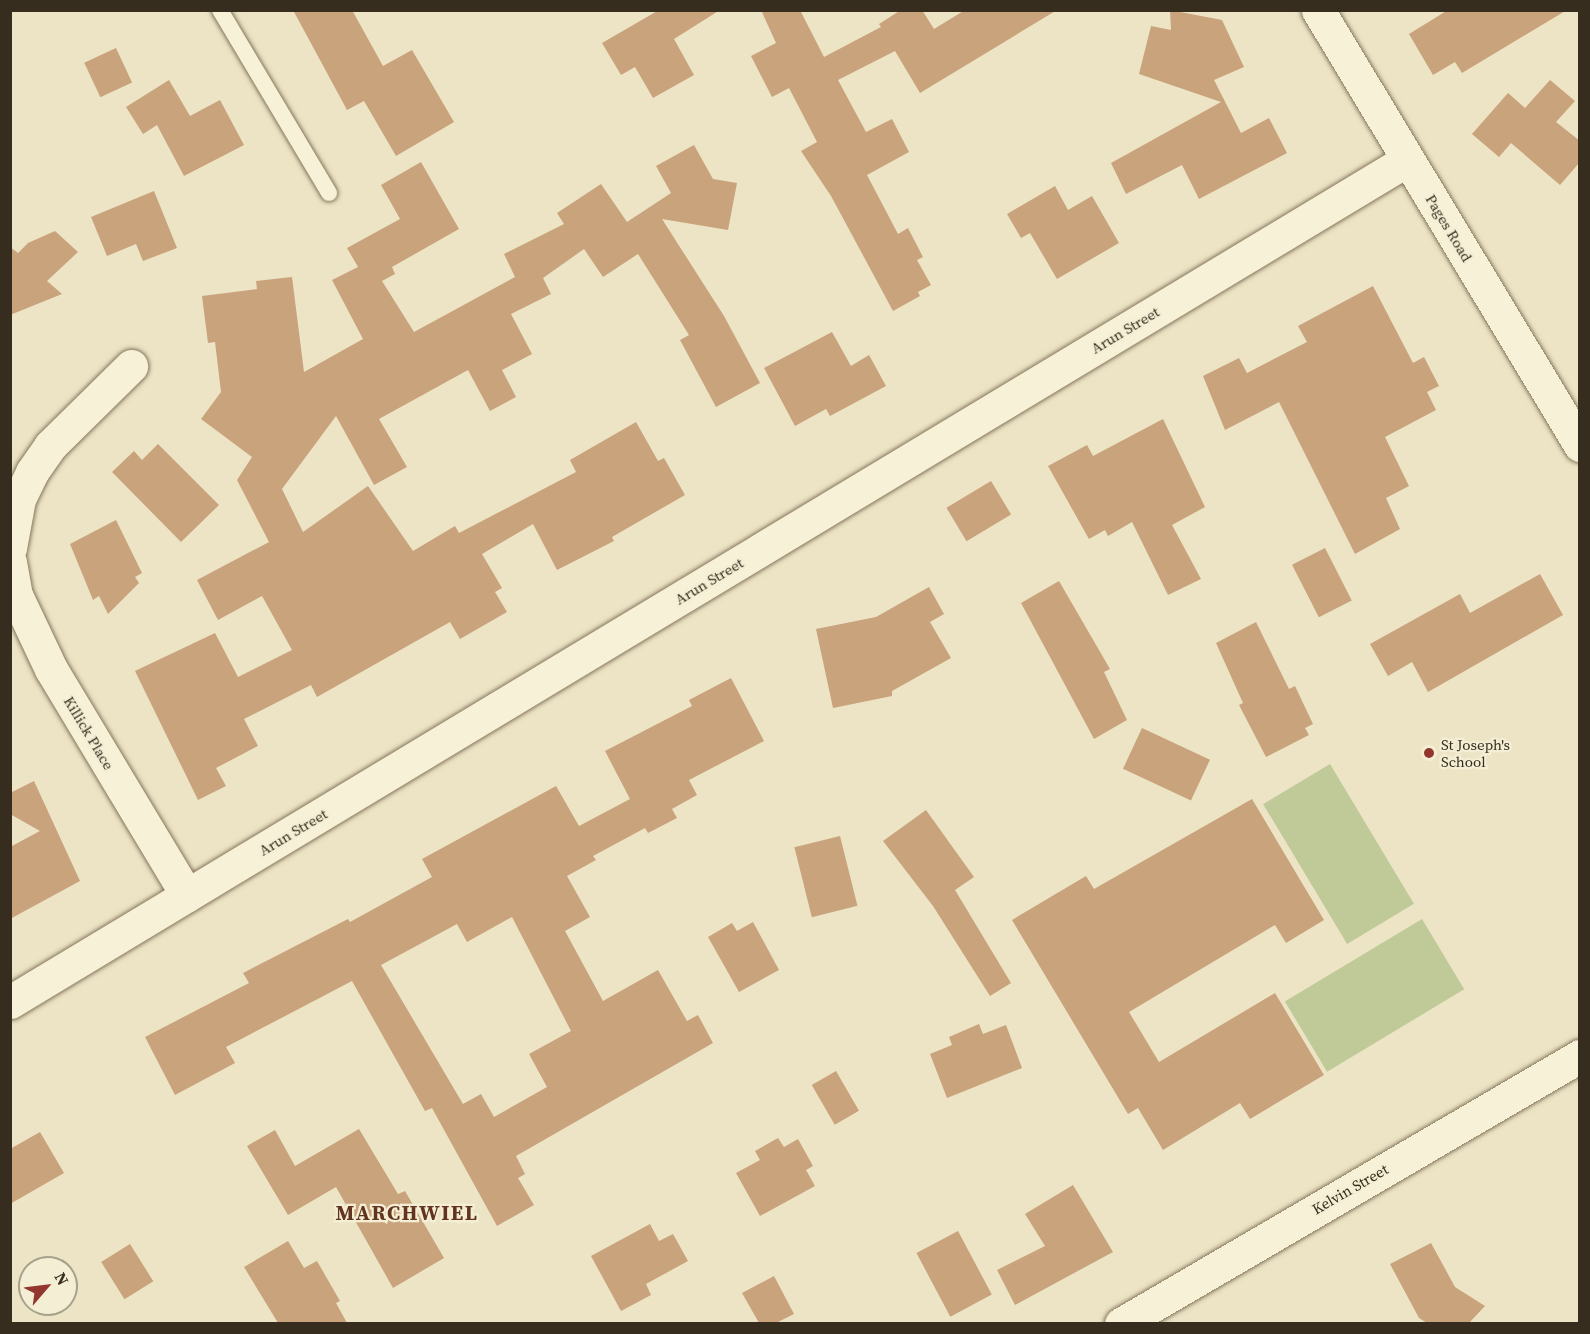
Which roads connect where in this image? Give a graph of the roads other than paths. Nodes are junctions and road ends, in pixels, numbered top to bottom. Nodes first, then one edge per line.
1 (220, 10) edge
2 (1318, 10) edge
3 (1407, 160) junction
4 (329, 193) dead end
5 (131, 366) dead end
6 (1580, 445) edge
7 (10, 548) edge
8 (10, 562) edge
9 (188, 895) junction
10 (10, 1002) edge
11 (1580, 1056) edge
12 (1121, 1323) edge

1 - 4 lane
2 - 3 street, Pages Road
3 - 6 street, Pages Road
3 - 9 street, Arun Street
5 - 7 street
8 - 9 street, Killick Place
9 - 10 street, Arun Street
11 - 12 street, Kelvin Street

